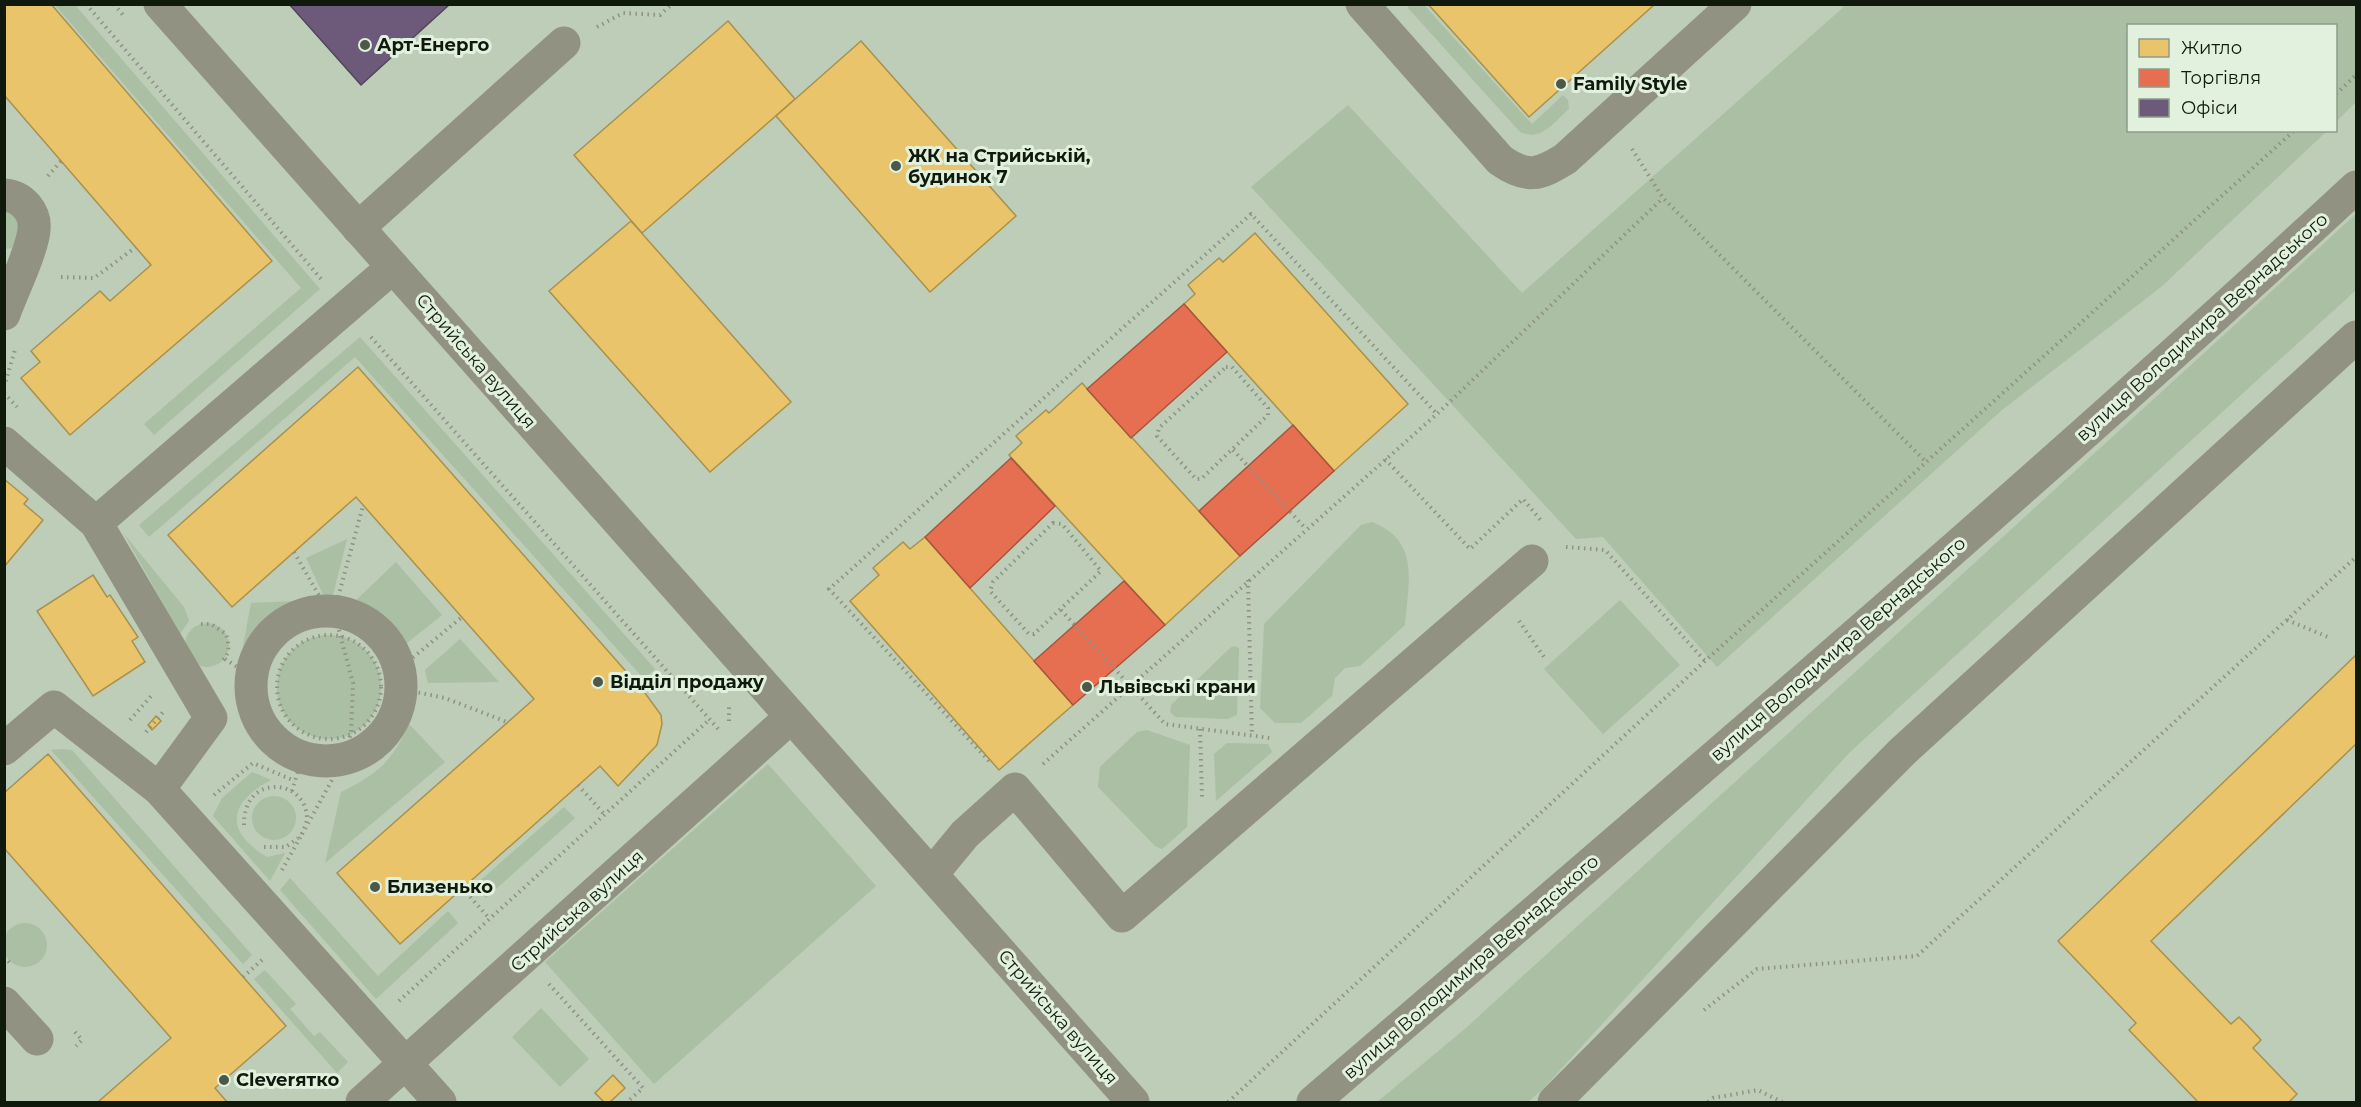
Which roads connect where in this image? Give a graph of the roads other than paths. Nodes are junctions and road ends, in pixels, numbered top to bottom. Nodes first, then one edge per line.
1 (160, 4) edge
2 (1362, 4) edge
3 (1735, 4) edge
4 (564, 44) road end
5 (2356, 187) edge
6 (4, 195) edge
7 (358, 228) junction
8 (17, 251) edge
9 (393, 267) junction
10 (4, 314) edge
11 (2356, 337) edge
12 (4, 443) edge
13 (96, 523) junction
14 (1532, 561) dead end
15 (242, 678) junction
16 (790, 717) junction
17 (211, 718) junction
18 (4, 749) edge
19 (159, 789) junction
20 (932, 874) junction
21 (4, 1003) edge
22 (37, 1039) dead end
23 (405, 1065) junction
24 (362, 1102) edge
25 (440, 1102) edge
26 (1133, 1102) edge
27 (1314, 1102) edge
28 (1554, 1102) edge

1 - 7 street, Стрийська вулиця
2 - 3 street
4 - 7 street
5 - 27 street, вулиця Володимира Вернадського
6 - 8 street
7 - 9 street, Стрийська вулиця
8 - 10 street
9 - 13 street
9 - 16 street, Стрийська вулиця
11 - 28 street
12 - 13 street
13 - 17 street
14 - 20 street
15 - 15 street
15 - 17 street
16 - 20 street, Стрийська вулиця
16 - 23 street, Стрийська вулиця
17 - 19 street
18 - 19 street
19 - 23 street
20 - 26 street, Стрийська вулиця
21 - 22 street
23 - 24 street, Стрийська вулиця
23 - 25 street

